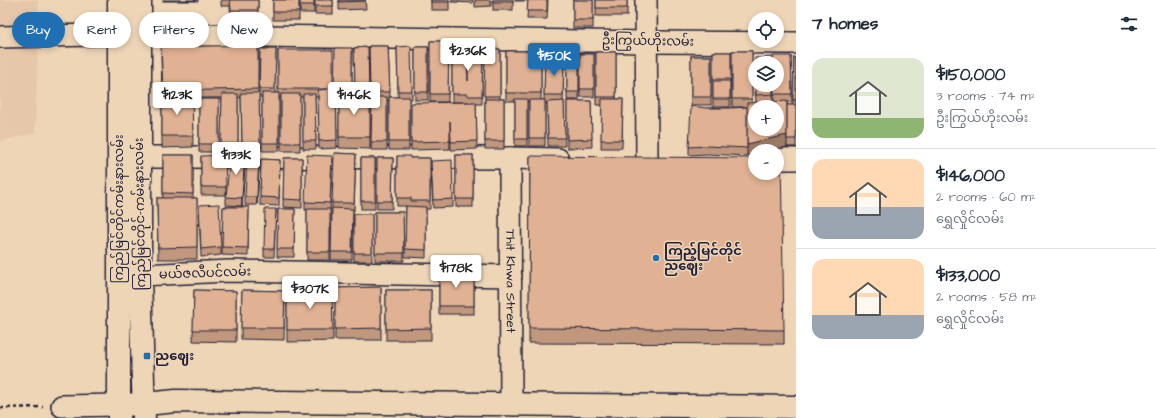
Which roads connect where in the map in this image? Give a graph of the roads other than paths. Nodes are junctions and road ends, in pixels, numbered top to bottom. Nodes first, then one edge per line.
1 (119, 0) edge
2 (140, 0) edge
3 (646, 0) edge
4 (123, 12) edge
5 (131, 28) edge
6 (131, 34) edge
7 (73, 35) edge
8 (0, 37) edge
9 (646, 42) junction
10 (796, 43) edge
11 (129, 48) edge
12 (130, 48) edge
13 (139, 157) junction
14 (510, 158) junction
15 (579, 159) edge
16 (784, 159) edge
17 (796, 159) edge
18 (625, 160) edge
19 (140, 275) junction
20 (511, 276) junction
21 (143, 363) junction
22 (178, 401) junction
23 (511, 404) junction
24 (62, 406) road end
25 (796, 407) edge
26 (119, 411) edge
27 (672, 412) edge
28 (148, 413) edge

1 - 4 main road, ကြည်မြင်တိုင်ကမ်းနားလမ်း
2 - 5 main road, ကြည်မြင်တိုင်-ကမ်းနားလမ်း
3 - 9 street
6 - 9 street, ဦးကြွယ်ဟိုးလမ်း
7 - 8 street, ဦးကြွယ်ဟိုးလမ်း
9 - 10 street, ဦးကြွယ်ဟိုးလမ်း
9 - 18 street
11 - 26 main road, ကြည်မြင်တိုင်ကမ်းနားလမ်း
12 - 13 main road, ကြည်မြင်တိုင်-ကမ်းနားလမ်း
13 - 14 street
13 - 19 main road, ကြည်မြင်တိုင်-ကမ်းနားလမ်း
14 - 15 street
14 - 20 street, Thit Khwa Street
16 - 17 street
19 - 20 street, မယ်ဇလီပင်လမ်း
19 - 21 main road, ကြည်မြင်တိုင်-ကမ်းနားလမ်း
20 - 23 street, Thit Khwa Street
21 - 22 main road
21 - 28 main road
22 - 23 main road
22 - 28 main road
23 - 27 main road
24 - 26 street
25 - 27 main road
26 - 28 main road

